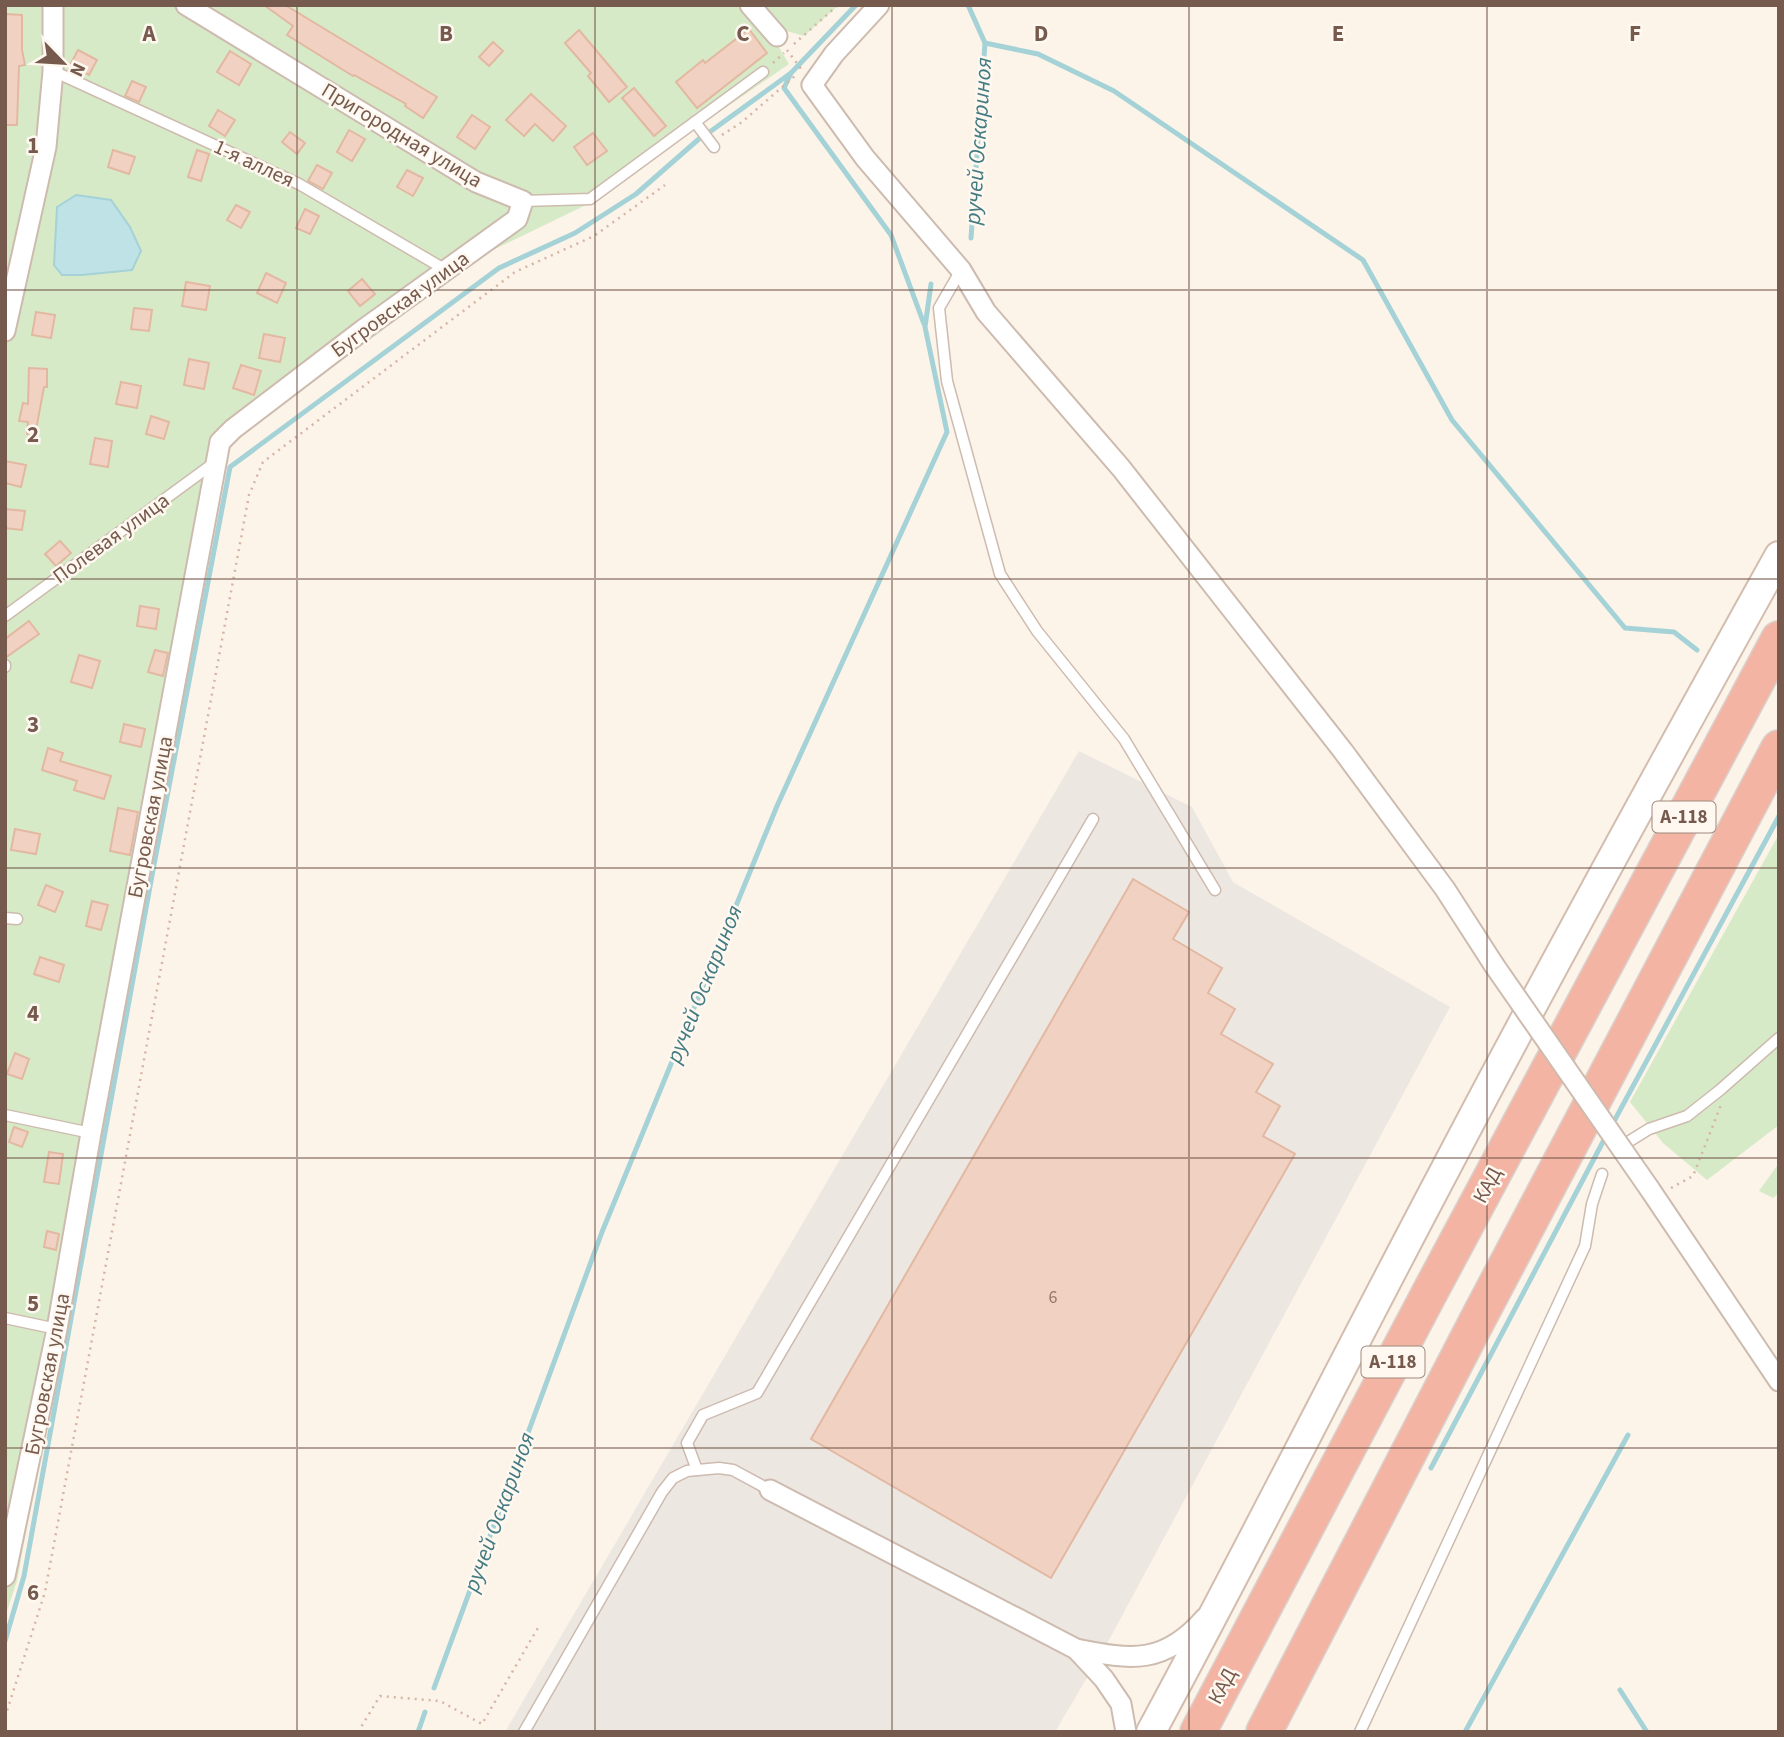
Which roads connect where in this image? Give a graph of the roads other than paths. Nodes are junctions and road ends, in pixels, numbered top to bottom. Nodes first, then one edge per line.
1 (53, 5) edge
2 (186, 5) edge
3 (750, 5) edge
4 (879, 5) edge
5 (777, 36) dead end
6 (53, 71) junction
7 (763, 72) road end
8 (695, 122) junction
9 (712, 144) road end
10 (523, 201) junction
11 (447, 270) junction
12 (961, 271) junction
13 (5, 331) edge
14 (217, 460) junction
15 (1779, 556) edge
16 (5, 616) edge
17 (1779, 639) edge
18 (1779, 748) edge
19 (1093, 819) dead end
20 (1215, 890) dead end
21 (5, 918) edge
22 (17, 919) dead end
23 (1779, 1038) edge
24 (5, 1115) edge
25 (91, 1133) junction
26 (1628, 1142) dead end
27 (1602, 1174) dead end
28 (5, 1318) edge
29 (57, 1329) junction
30 (1779, 1381) edge
31 (697, 1470) junction
32 (771, 1489) joint
33 (5, 1576) edge
34 (1224, 1597) junction
35 (1076, 1649) junction
36 (524, 1732) edge
37 (1126, 1732) edge
38 (1151, 1732) edge
39 (1198, 1732) edge
40 (1264, 1732) edge
41 (1360, 1732) edge

1 - 6 street
2 - 10 street, Пригородная улица
3 - 5 street
4 - 12 street
6 - 11 lane, 1-я аллея
6 - 13 street
7 - 8 lane, Пригородная улица
8 - 9 lane
8 - 10 lane, Пригородная улица
10 - 11 street, Бугровская улица
11 - 14 street, Бугровская улица
12 - 20 lane
12 - 30 street, bridge
14 - 16 lane, Полевая улица
14 - 25 street, Бугровская улица
15 - 34 street
17 - 39 highway, КАД / А-118
18 - 40 highway, А-118
19 - 31 lane
21 - 22 lane
23 - 26 lane
24 - 25 lane
25 - 29 street, Бугровская улица
27 - 41 lane
28 - 29 lane
29 - 33 street, Бугровская улица
31 - 32 lane
31 - 36 lane
32 - 35 street
34 - 35 street
34 - 38 street
35 - 37 street

